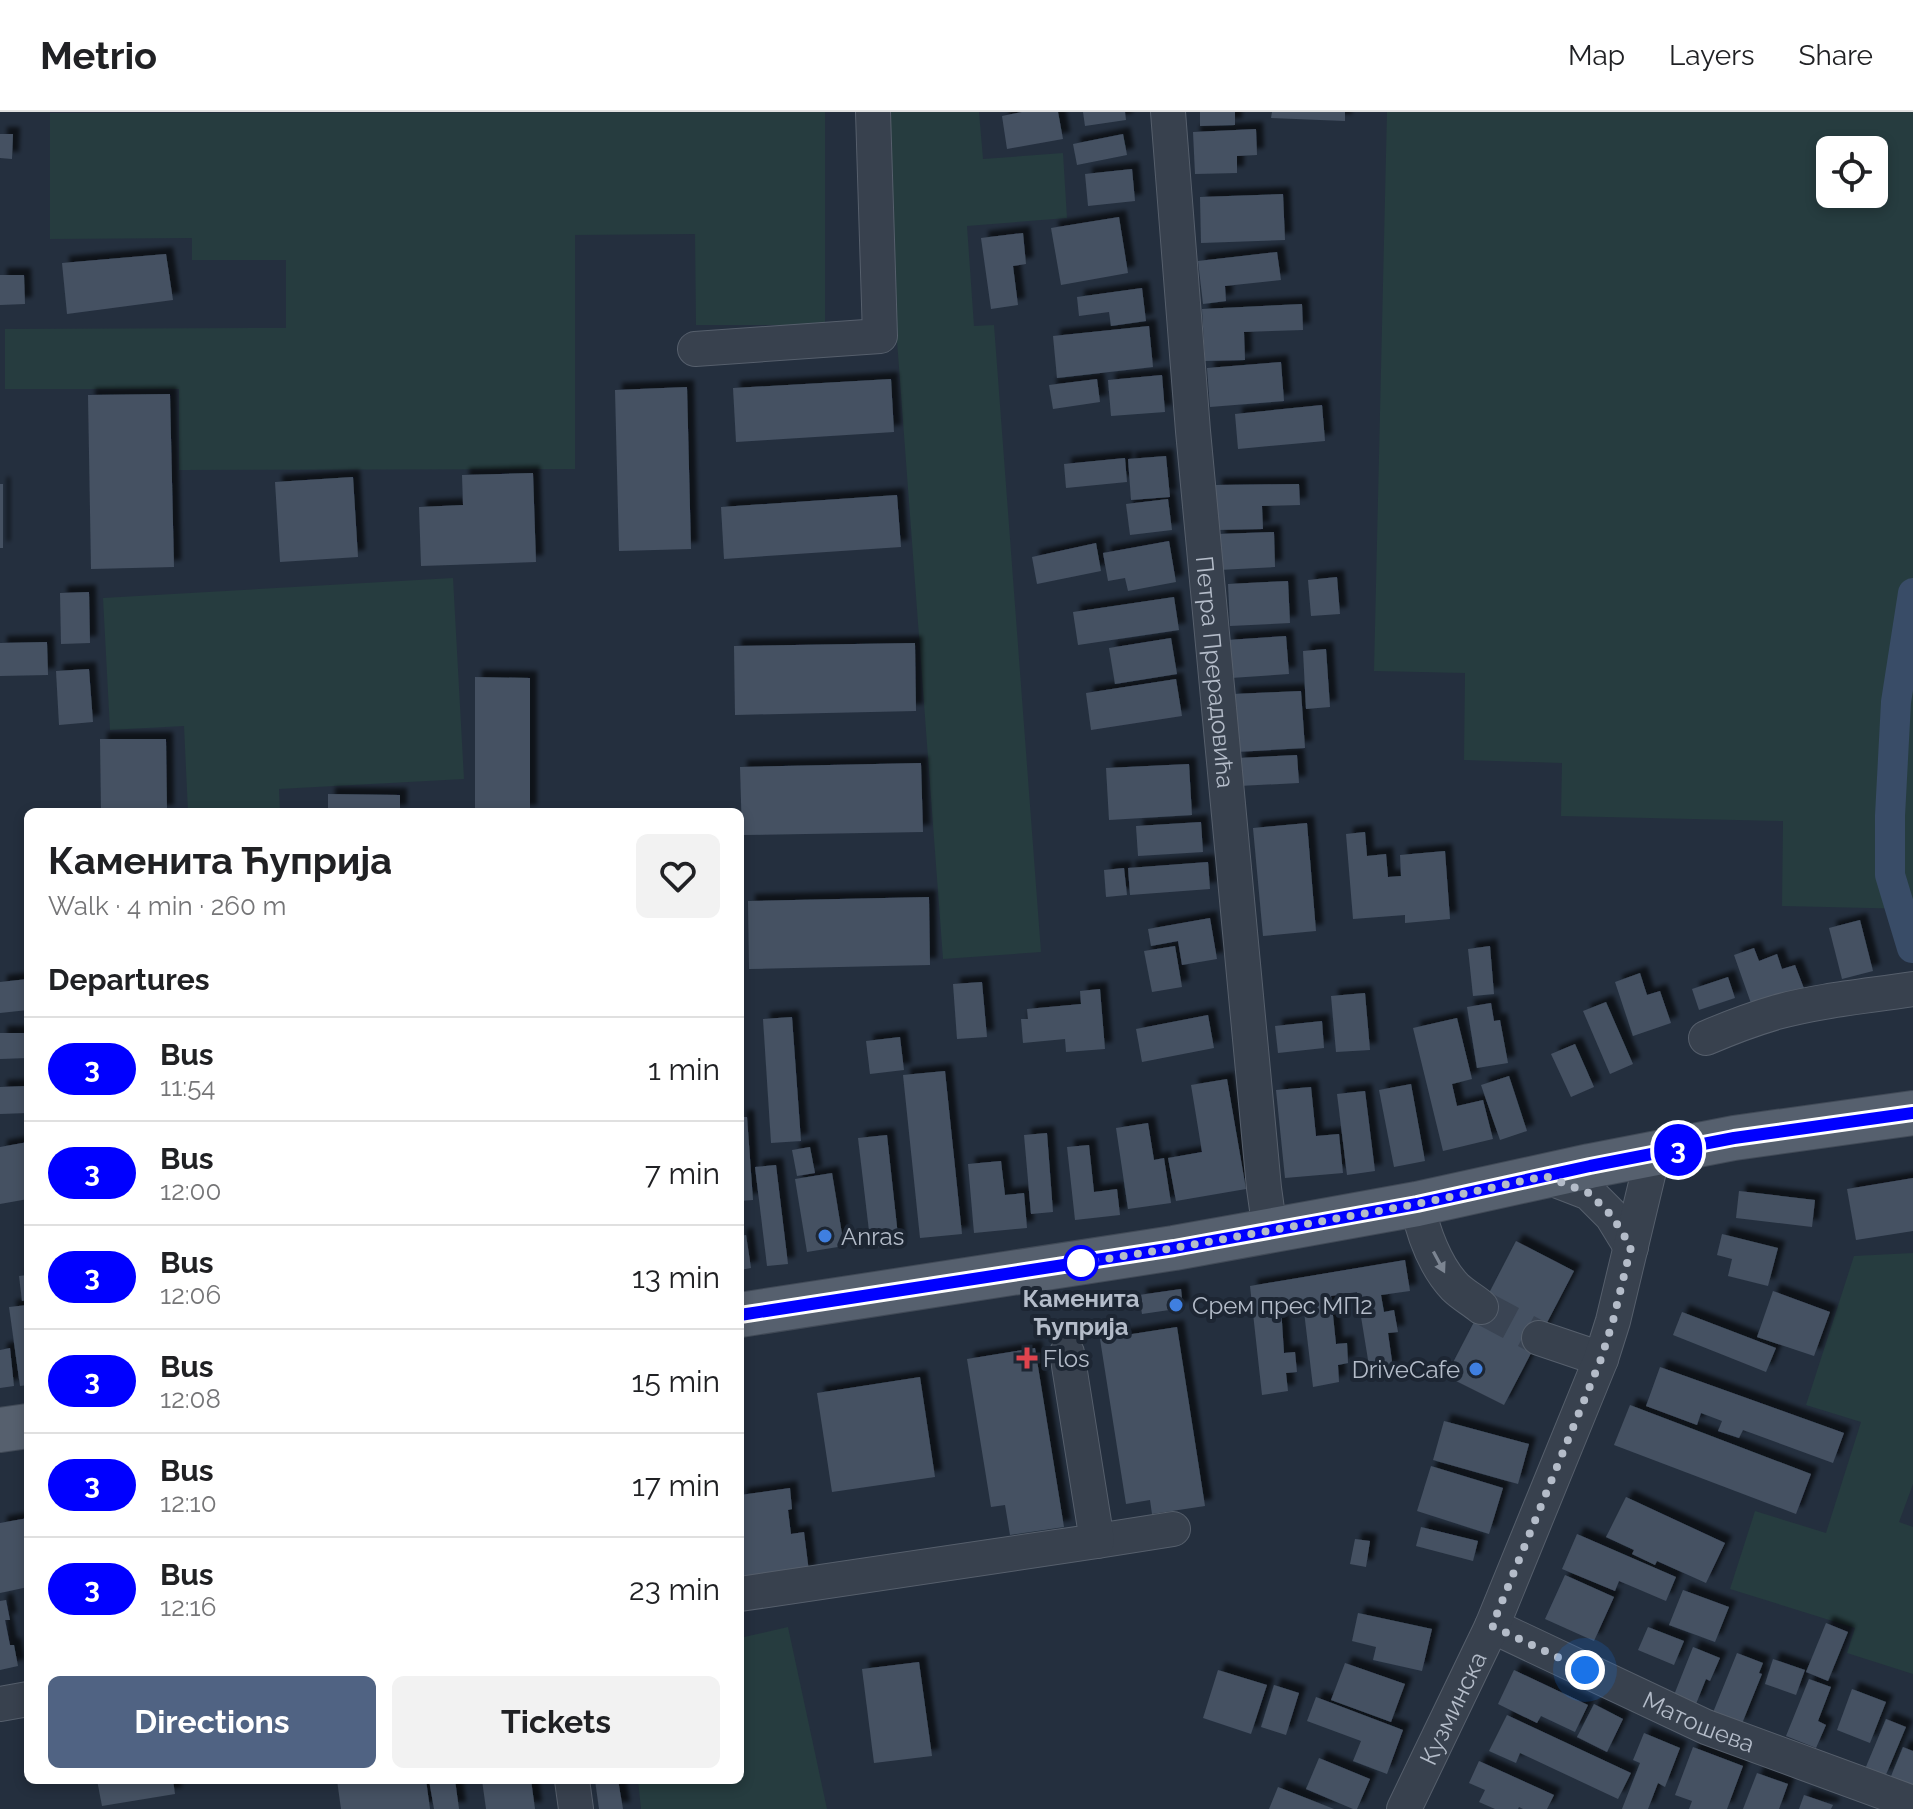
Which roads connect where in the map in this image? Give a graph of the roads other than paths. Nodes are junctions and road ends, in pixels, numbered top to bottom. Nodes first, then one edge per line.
1 (873, 112) edge
2 (1168, 112) edge
3 (695, 349) dead end
4 (1913, 989) edge
5 (1706, 1038) dead end
6 (1913, 1113) edge
7 (1653, 1154) junction
8 (1545, 1176) junction
9 (1417, 1204) junction
10 (1270, 1231) junction
11 (1631, 1247) junction
12 (1481, 1307) tunnel mouth
13 (744, 1314) edge
14 (1539, 1338) tunnel mouth
15 (1067, 1353) dead end
16 (1601, 1359) junction
17 (24, 1427) edge
18 (0, 1430) edge
19 (1173, 1529) dead end
20 (1097, 1541) junction
21 (744, 1593) edge
22 (1492, 1626) junction
23 (24, 1700) edge
24 (0, 1704) edge
25 (573, 1784) edge
26 (1913, 1803) edge
27 (576, 1809) edge
28 (1404, 1809) edge

1 - 3 street
2 - 10 street, Петра Прерадовића
4 - 5 street
6 - 7 main road
7 - 8 main road
7 - 11 street, Кузминска
8 - 9 main road
8 - 11 street
9 - 10 main road
9 -> 12 street
10 - 13 main road
11 - 16 street, Кузминска
14 - 16 street
15 - 20 street
16 - 22 street, Кузминска
17 - 18 main road
19 - 20 street
20 - 21 street
22 - 26 street, Матошева
22 - 28 street, Кузминска
23 - 24 street
25 - 27 street

